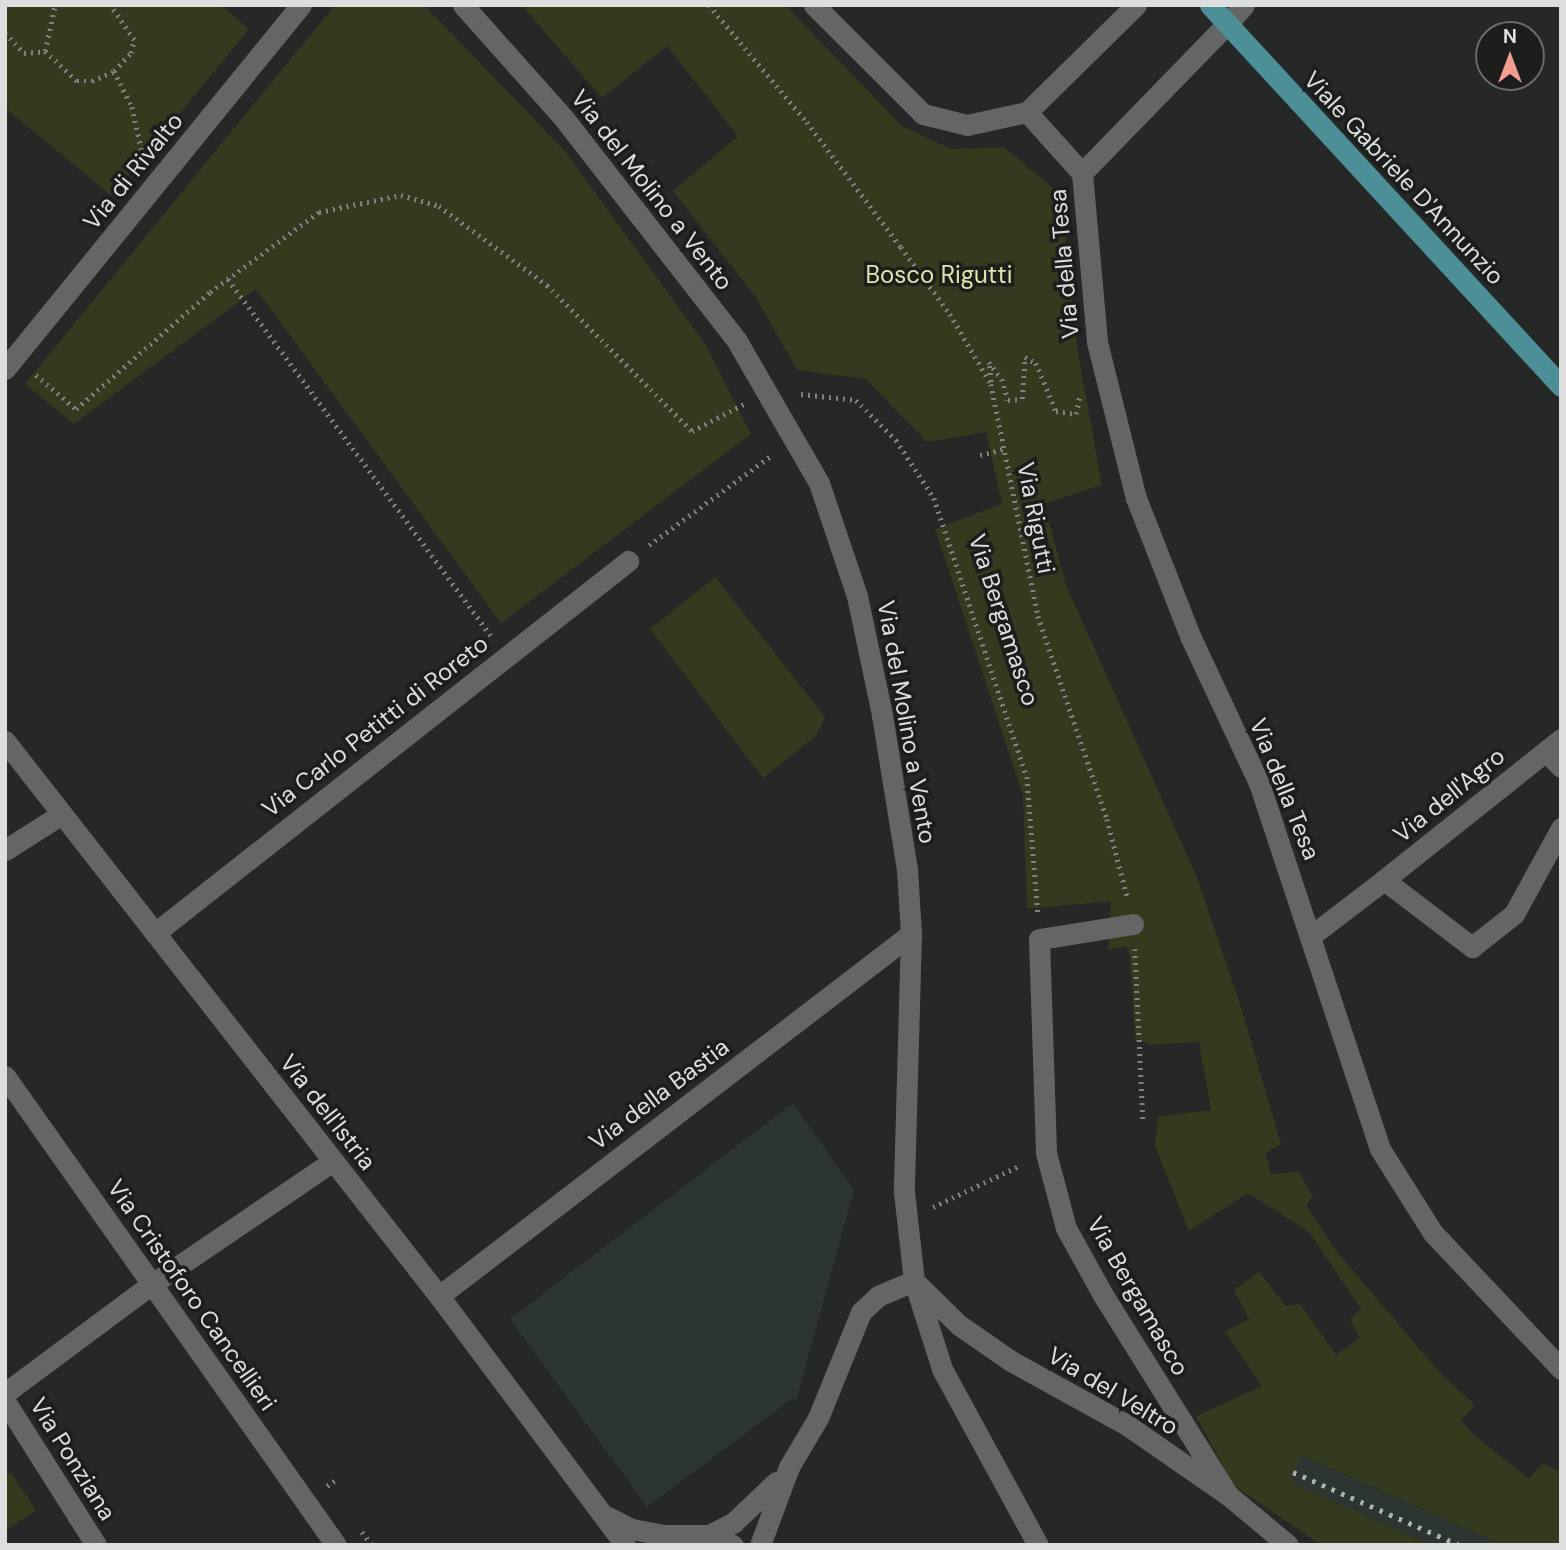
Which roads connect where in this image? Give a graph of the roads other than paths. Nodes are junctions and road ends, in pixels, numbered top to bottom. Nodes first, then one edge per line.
1 (300, 5) edge
2 (463, 5) edge
3 (814, 5) edge
4 (1136, 5) edge
5 (1210, 5) edge
6 (1244, 5) edge
7 (1227, 24) junction
8 (1027, 112) junction
9 (1082, 173) junction
10 (5, 369) edge
11 (1561, 386) edge
12 (636, 555) road end
13 (5, 741) edge
14 (1554, 745) edge
15 (1561, 767) edge
16 (62, 814) junction
17 (1561, 828) edge
18 (5, 850) edge
19 (1384, 880) junction
20 (1133, 924) road end
21 (155, 933) junction
22 (911, 934) junction
23 (1312, 935) junction
24 (5, 1076) edge
25 (333, 1161) junction
26 (914, 1281) junction
27 (152, 1284) junction
28 (439, 1296) junction
29 (1561, 1369) edge
30 (5, 1393) edge
31 (5, 1401) edge
32 (789, 1467) junction
33 (1228, 1495) junction
34 (607, 1516) junction
35 (691, 1538) edge
36 (96, 1545) edge
37 (336, 1545) edge
38 (625, 1545) edge
39 (733, 1545) edge
40 (760, 1545) edge
41 (1038, 1545) edge
42 (1288, 1545) edge

1 - 10 street, Via di Rivalto
2 - 22 street, Via del Molino a Vento
3 - 8 street
4 - 8 street
5 - 7 main road, Viale Gabriele D'Annunzio
6 - 7 street
7 - 9 street
7 - 11 main road, Viale Gabriele D'Annunzio
8 - 9 street
9 - 23 street, Via della Tesa
12 - 21 street, Via Carlo Petitti di Roreto
13 - 16 street, Via dell'Istria
14 - 15 street, Via dell'Agro
14 - 19 street, Via dell'Agro
16 - 18 street
16 - 21 street, Via dell'Istria
17 - 19 street
19 - 23 street, Via dell'Agro
20 - 33 street, Via Bergamasco
21 - 25 street, Via dell'Istria
22 - 26 street, Via del Molino a Vento
22 - 28 street, Via della Bastia
23 - 29 street, Via della Tesa
24 - 27 street, Via Cristoforo Cancellieri
25 - 27 street
25 - 28 street, Via dell'Istria
26 - 32 street
26 - 33 street, Via del Veltro
26 - 41 street, Via del Molino a Vento
27 - 30 street
27 - 37 street, Via Cristoforo Cancellieri
28 - 34 street, Via dell'Istria
31 - 36 street, Via Ponziana
32 - 35 street
32 - 40 street
33 - 42 street, Via del Veltro
34 - 35 street, Via dell'Istria
34 - 38 street, Via dell'Istria
35 - 39 street, Via dell'Istria

